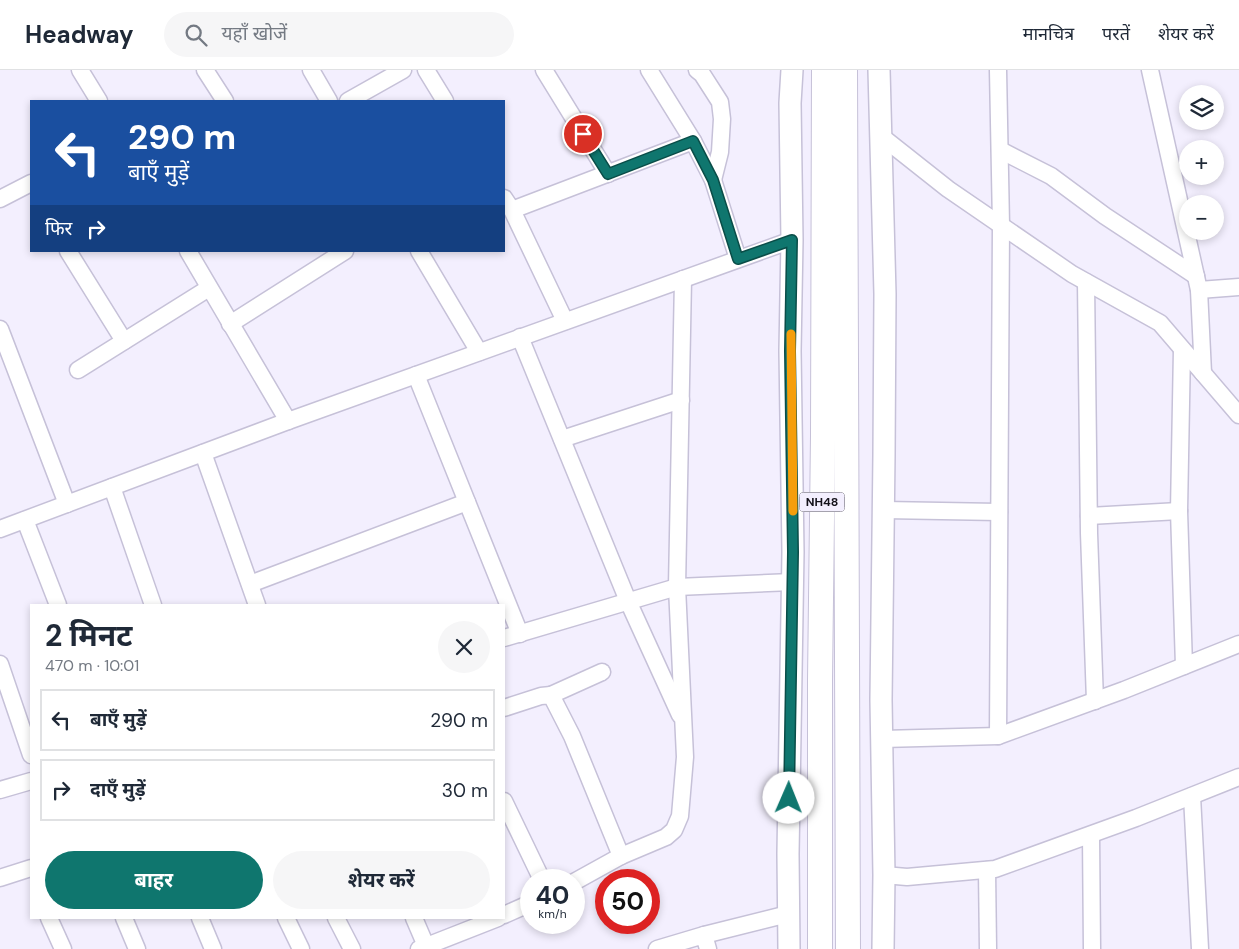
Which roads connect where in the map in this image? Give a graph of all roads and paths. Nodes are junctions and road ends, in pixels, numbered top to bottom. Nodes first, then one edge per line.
1 (80, 70) edge
2 (205, 70) edge
3 (311, 70) edge
4 (403, 70) edge
5 (426, 70) edge
6 (544, 70) edge
7 (649, 70) edge
8 (696, 70) edge
9 (792, 70) edge
10 (824, 70) edge
11 (845, 70) edge
12 (879, 70) edge
13 (998, 70) edge
14 (1150, 70) edge
15 (98, 100) edge
16 (224, 100) edge
17 (329, 100) edge
18 (350, 100) edge
19 (444, 100) edge
20 (881, 136) junction
21 (693, 141) junction
22 (1000, 150) junction
23 (608, 174) junction
24 (713, 180) junction
25 (30, 187) edge
26 (0, 199) edge
27 (508, 204) edge
28 (1001, 225) junction
29 (792, 240) junction
30 (69, 252) edge
31 (189, 252) edge
32 (342, 252) edge
33 (419, 252) edge
34 (325, 257) edge
35 (738, 259) junction
36 (683, 279) junction
37 (1086, 282) junction
38 (1197, 283) junction
39 (1239, 287) edge
40 (209, 288) junction
41 (565, 322) junction
42 (230, 324) junction
43 (0, 329) edge
44 (520, 338) junction
45 (124, 341) junction
46 (1182, 349) junction
47 (479, 352) junction
48 (78, 370) dead end
49 (1203, 372) junction
50 (416, 375) junction
51 (681, 400) junction
52 (1239, 415) edge
53 (288, 421) junction
54 (562, 439) junction
55 (203, 453) junction
56 (112, 487) junction
57 (467, 502) junction
58 (67, 504) junction
59 (884, 510) junction
60 (1179, 511) junction
61 (999, 512) junction
62 (1089, 516) junction
63 (25, 520) junction
64 (0, 529) edge
65 (792, 582) junction
66 (250, 584) junction
67 (677, 586) junction
68 (628, 601) junction
69 (58, 604) edge
70 (153, 604) edge
71 (257, 604) edge
72 (520, 634) junction
73 (505, 638) edge
74 (1239, 644) edge
75 (0, 664) edge
76 (1184, 666) junction
77 (602, 672) dead end
78 (551, 695) junction
79 (1095, 701) junction
80 (505, 708) edge
81 (683, 723) junction
82 (998, 736) junction
83 (882, 739) junction
84 (30, 752) edge
85 (1239, 777) edge
86 (30, 780) edge
87 (0, 790) edge
88 (1192, 796) junction
89 (505, 803) edge
90 (1091, 834) junction
91 (621, 856) junction
92 (537, 869) edge
93 (30, 870) edge
94 (987, 870) junction
95 (884, 875) junction
96 (585, 876) edge
97 (0, 878) edge
98 (520, 908) edge
99 (788, 914) junction
100 (505, 915) edge
101 (49, 919) edge
102 (124, 919) edge
103 (200, 919) edge
104 (286, 919) edge
105 (337, 919) edge
106 (414, 919) edge
107 (489, 919) edge
108 (848, 941) edge
109 (706, 942) edge
110 (820, 942) edge
111 (423, 948) edge
112 (62, 949) edge
113 (137, 949) edge
114 (213, 949) edge
115 (301, 949) edge
116 (352, 949) edge
117 (657, 949) edge
118 (789, 949) edge
119 (883, 949) edge
120 (988, 949) edge
121 (1092, 949) edge
122 (1200, 949) edge

1 - 15 street
2 - 16 street
3 - 17 street
4 - 18 street
5 - 19 street
6 - 23 street
7 - 21 street
8 - 24 street
9 - 29 main road
10 - 110 highway, NH48
11 - 108 highway, NH48
12 - 20 main road
13 - 22 street
14 - 38 street
20 - 28 street
20 - 59 main road
21 - 23 street
21 - 24 street
22 - 28 street
22 - 38 street
23 - 27 street
24 - 35 street
25 - 26 street
27 - 41 street
28 - 37 street
28 - 61 street
29 - 35 street
29 - 65 main road
30 - 45 street
31 - 40 street
32 - 34 street
33 - 47 street
34 - 42 street
35 - 36 street
36 - 41 street
36 - 51 street
37 - 46 street
37 - 62 street
38 - 39 street
38 - 49 street
40 - 42 street
40 - 45 street
41 - 44 street
42 - 53 street
43 - 58 street
44 - 47 street
44 - 54 street
45 - 48 street
46 - 49 street
46 - 60 street
47 - 50 street
49 - 52 street
50 - 53 street
50 - 57 street
51 - 54 street
51 - 67 street
53 - 55 street
54 - 68 street
55 - 56 street
55 - 66 street
56 - 58 street
56 - 70 street
57 - 66 street
57 - 72 street
58 - 63 street
59 - 61 street
59 - 83 main road
60 - 62 street
60 - 76 street
61 - 82 street
62 - 79 street
63 - 64 street
63 - 69 street
65 - 67 street
65 - 99 main road
66 - 71 street
67 - 68 street
67 - 81 street
68 - 72 street
68 - 81 street
72 - 73 street
74 - 76 street
75 - 84 street
76 - 79 street
77 - 78 street
78 - 80 street
78 - 91 street
79 - 82 street
81 - 91 street
82 - 83 street
83 - 95 main road
85 - 88 street
86 - 87 street
88 - 90 street
88 - 122 street
89 - 92 street
90 - 94 street
90 - 121 street
91 - 96 street
93 - 97 street
94 - 95 street
94 - 120 street
95 - 119 main road
98 - 100 street
99 - 109 street
99 - 118 main road
101 - 112 street
102 - 113 street
103 - 114 street
104 - 115 street
105 - 116 street
106 - 111 street
107 - 111 street
109 - 117 street

